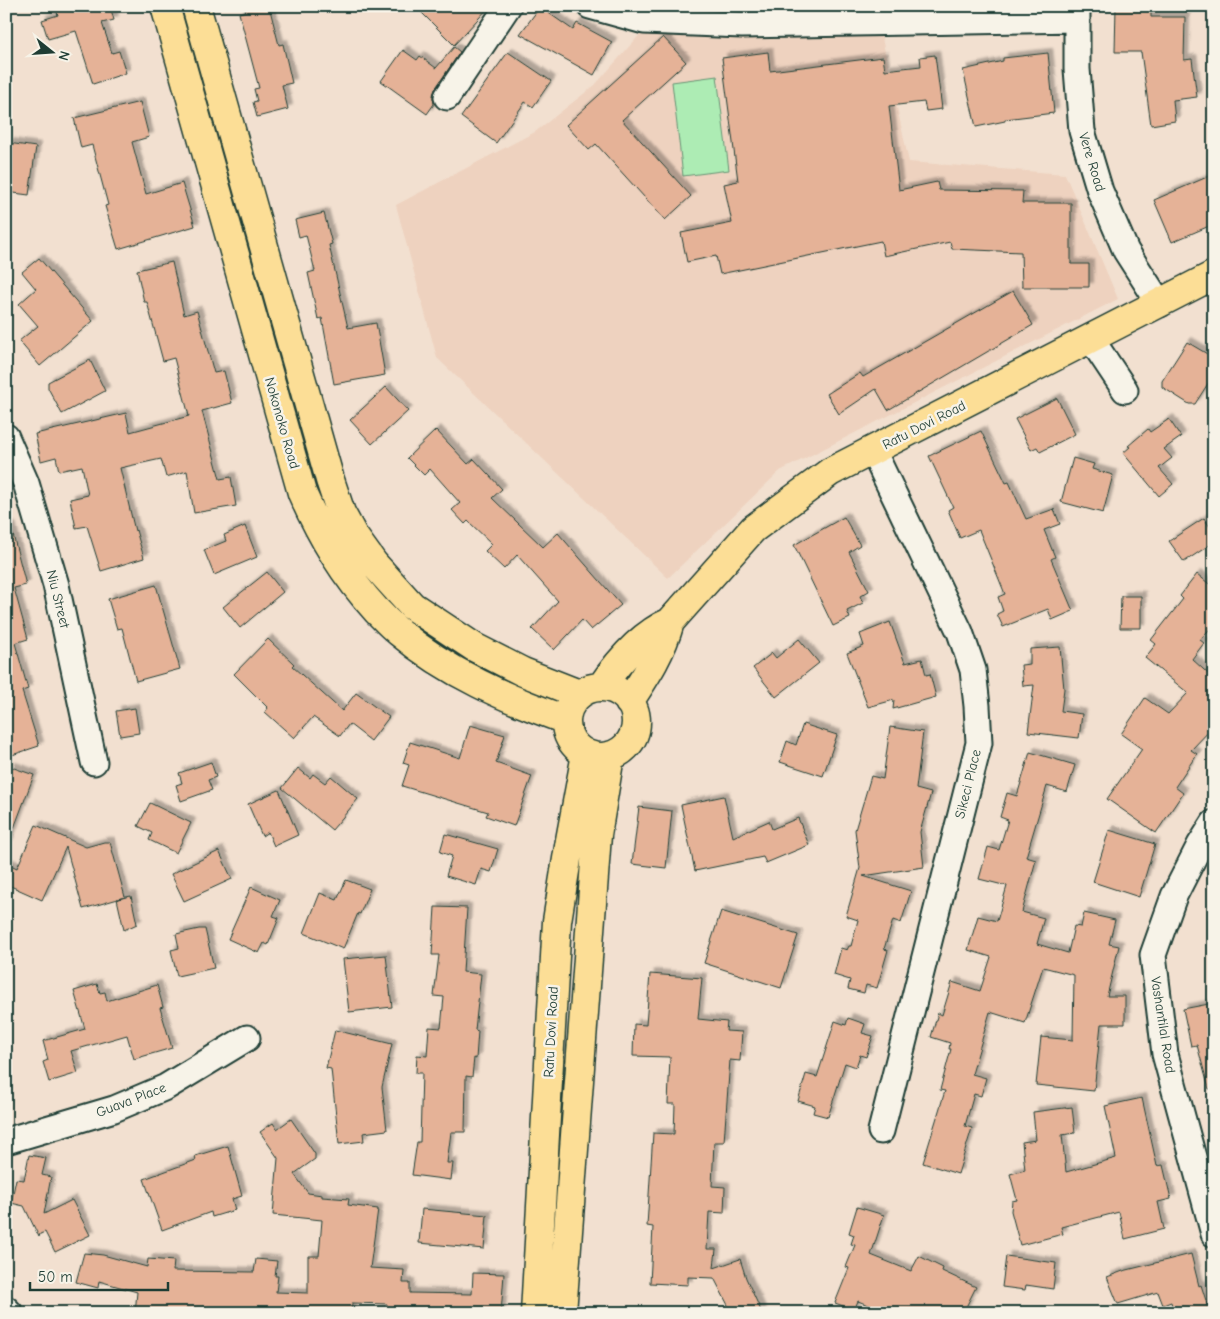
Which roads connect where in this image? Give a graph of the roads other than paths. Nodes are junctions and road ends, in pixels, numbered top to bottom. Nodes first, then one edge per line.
1 (165, 6) edge
2 (196, 6) edge
3 (508, 6) edge
4 (590, 6) edge
5 (1076, 13) edge
6 (447, 97) dead end
7 (1214, 275) edge
8 (1160, 304) junction
9 (1091, 339) junction
10 (1125, 390) dead end
11 (7, 439) edge
12 (873, 451) junction
13 (670, 622) junction
14 (590, 691) junction
15 (629, 702) junction
16 (566, 720) junction
17 (598, 755) junction
18 (94, 762) dead end
19 (1214, 824) edge
20 (247, 1038) dead end
21 (881, 1130) dead end
22 (6, 1141) edge
23 (1214, 1234) edge
24 (6, 1309) edge
25 (10, 1313) edge
26 (535, 1313) edge
27 (562, 1313) edge

1 - 16 main road, Nokonoko Road
2 - 14 main road
3 - 6 street
4 - 5 street
5 - 8 street, Vere Road
7 - 8 main road, Ratu Dovi Road
8 - 9 main road, Ratu Dovi Road
9 - 10 street
9 - 12 main road, Ratu Dovi Road
11 - 18 street, Niu Street
12 - 13 main road, Ratu Dovi Road
12 - 21 street, Sikeci Place
13 - 14 main road, Ratu Dovi Road
13 - 15 main road, Ratu Dovi Road
14 - 15 main road
14 - 16 main road
15 - 17 main road
16 - 17 main road
17 - 26 main road, Ratu Dovi Road
17 - 27 main road
19 - 23 street, Vashantilal Road
20 - 22 street, Guava Place
24 - 25 street

